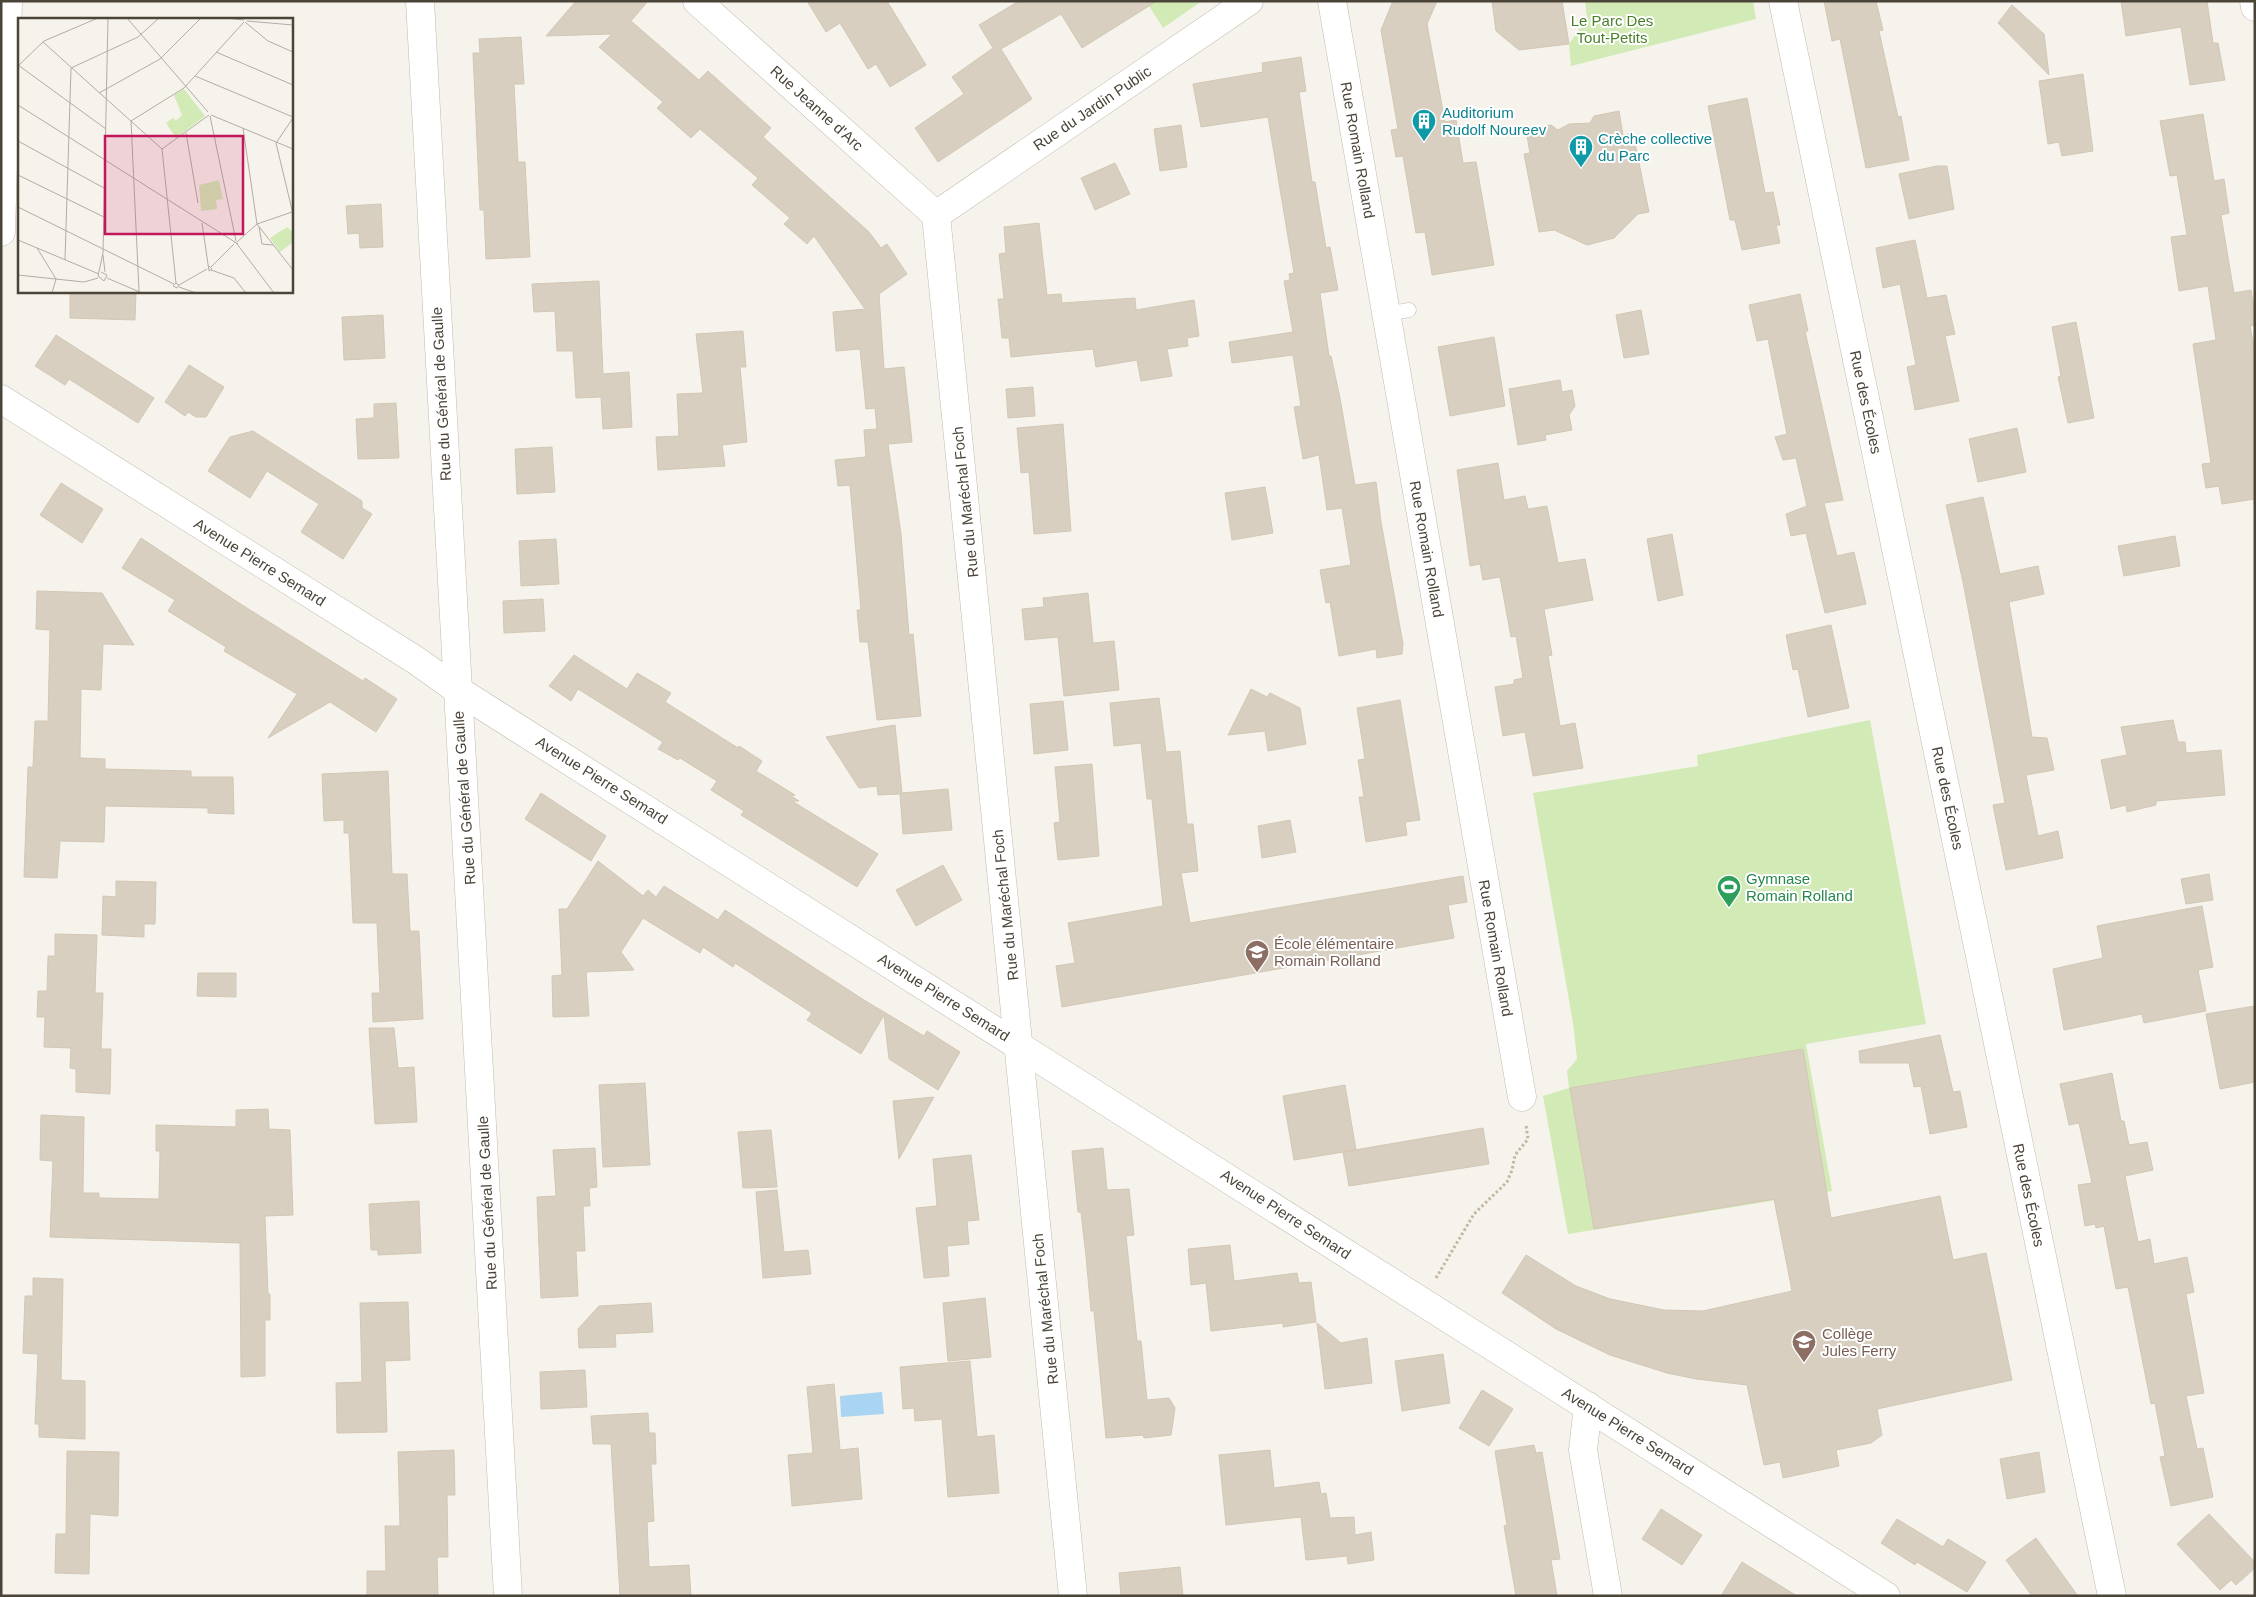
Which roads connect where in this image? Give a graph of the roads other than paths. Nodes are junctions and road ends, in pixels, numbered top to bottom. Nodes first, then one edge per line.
1 (8, 1) edge
2 (420, 1) edge
3 (697, 1) edge
4 (1248, 1) edge
5 (1332, 1) edge
6 (1783, 1) edge
7 (2254, 1) edge
8 (2255, 7) edge
9 (936, 215) junction
10 (1, 232) edge
11 (1, 399) edge
12 (456, 688) junction
13 (1019, 1044) junction
14 (1522, 1097) road end
15 (1588, 1406) junction
16 (508, 1596) edge
17 (1073, 1596) edge
18 (1608, 1596) edge
19 (1886, 1596) edge
20 (2112, 1596) edge

1 - 10 street
2 - 12 street, Rue du Général de Gaulle
3 - 9 street, Rue Jeanne d'Arc
4 - 9 street, Rue du Jardin Public
5 - 14 street, Rue Romain Rolland
6 - 20 street, Rue des Écoles
7 - 8 street
9 - 13 street, Rue du Maréchal Foch
11 - 12 street, Avenue Pierre Semard
12 - 13 street, Avenue Pierre Semard
12 - 16 street, Rue du Général de Gaulle
13 - 15 street, Avenue Pierre Semard
13 - 17 street, Rue du Maréchal Foch
15 - 18 street
15 - 19 street, Avenue Pierre Semard

